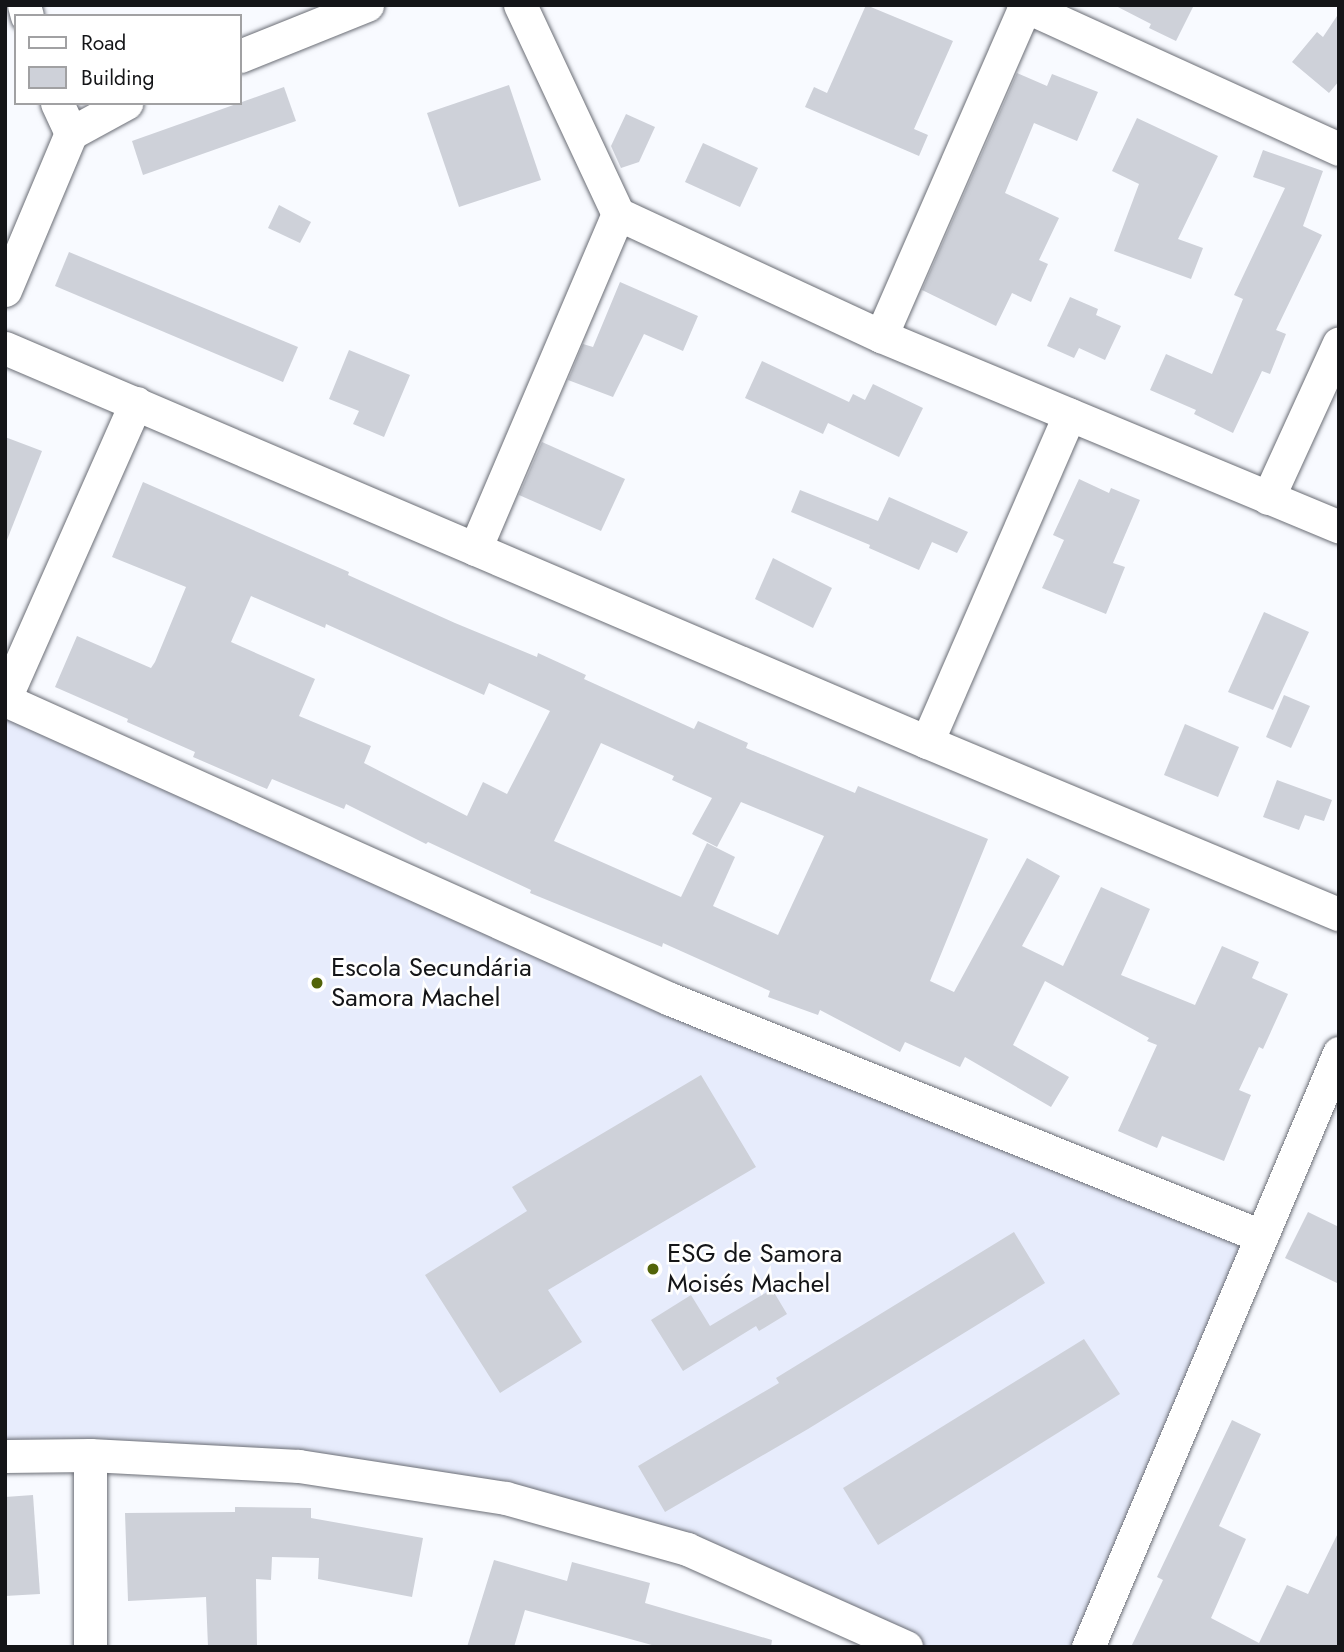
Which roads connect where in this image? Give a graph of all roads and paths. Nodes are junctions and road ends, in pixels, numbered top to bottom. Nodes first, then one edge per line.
1 (367, 5) edge
2 (520, 5) edge
3 (1024, 6) edge
4 (242, 55) edge
5 (58, 105) edge
6 (122, 105) edge
7 (71, 133) junction
8 (1339, 149) edge
9 (618, 214) junction
10 (5, 290) edge
11 (881, 336) junction
12 (1339, 343) edge
13 (5, 348) edge
14 (136, 403) junction
15 (1069, 415) junction
16 (1268, 498) junction
17 (1339, 527) edge
18 (475, 549) junction
19 (5, 699) edge
20 (927, 742) junction
21 (1339, 914) edge
22 (1339, 1053) edge
23 (1261, 1236) junction
24 (90, 1455) junction
25 (5, 1456) edge
26 (90, 1647) edge
27 (906, 1647) edge
28 (1088, 1647) edge

1 - 4 street
2 - 9 street
3 - 8 street
3 - 11 street
5 - 7 street
6 - 7 street
7 - 10 street
9 - 11 street
9 - 18 street
11 - 15 street
12 - 16 street
13 - 14 street
14 - 18 street
14 - 19 street
15 - 16 street
15 - 20 street
16 - 17 street
18 - 20 street
19 - 23 street
20 - 21 street
22 - 23 street
23 - 28 street
24 - 25 street
24 - 26 street
24 - 27 street

